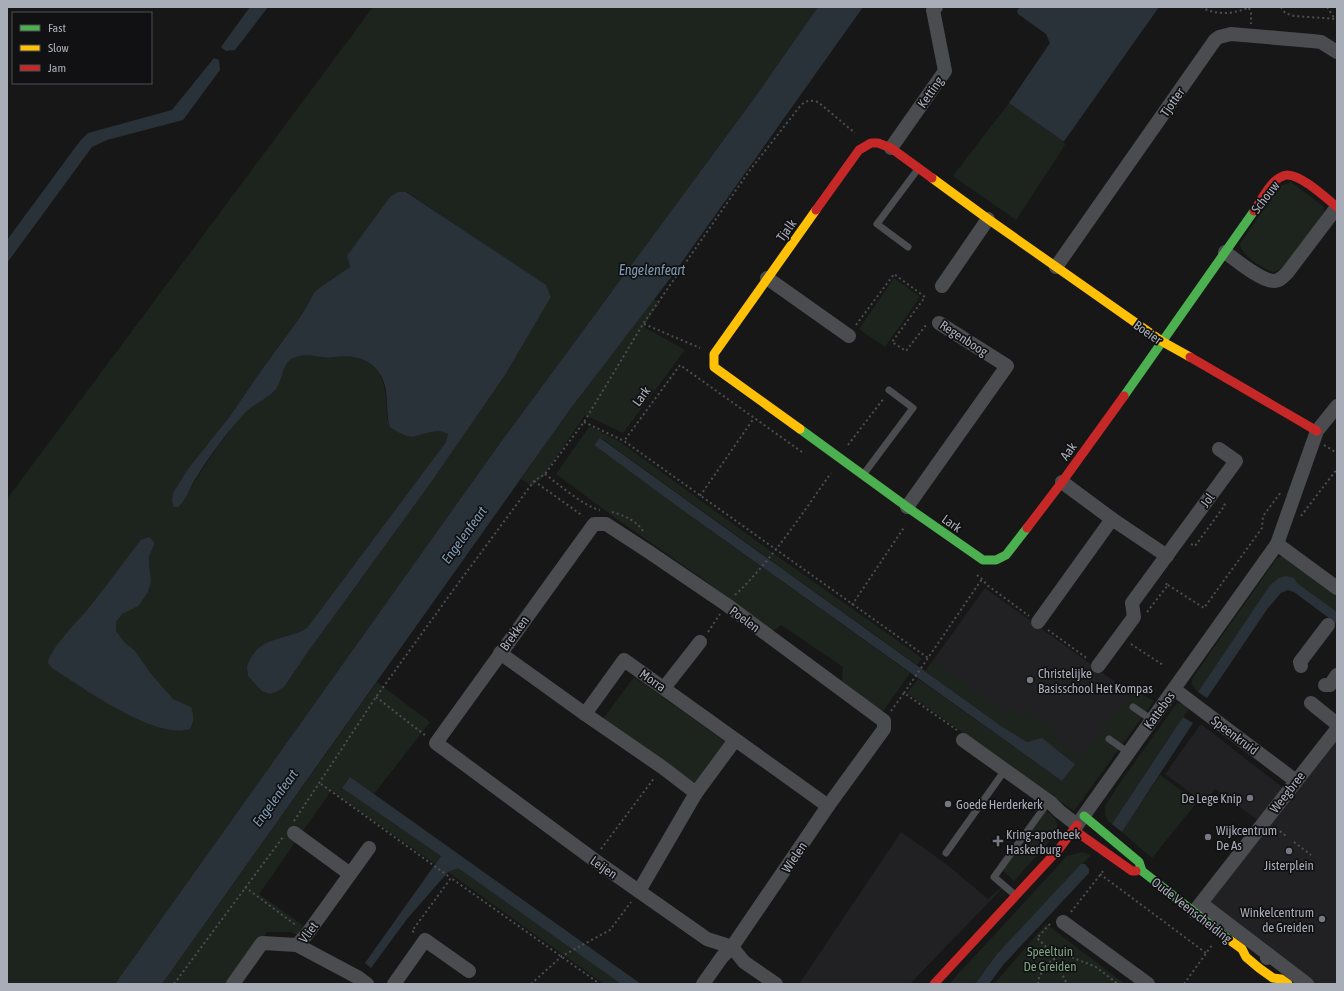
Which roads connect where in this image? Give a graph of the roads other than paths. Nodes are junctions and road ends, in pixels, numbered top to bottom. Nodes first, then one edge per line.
1 (936, 7) edge
2 (1337, 52) edge
3 (891, 148) junction
4 (918, 168) junction
5 (1337, 207) edge
6 (988, 220) junction
7 (908, 247) dead end
8 (1225, 252) junction
9 (1056, 267) junction
10 (767, 278) junction
11 (942, 286) dead end
12 (939, 323) road end
13 (849, 336) road end
14 (1163, 342) junction
15 (714, 354) joint
16 (890, 390) road end
17 (1337, 406) edge
18 (1317, 431) junction
19 (1219, 449) dead end
20 (863, 475) junction
21 (1062, 482) junction
22 (906, 507) junction
23 (1112, 519) junction
24 (594, 524) joint
25 (1277, 544) junction
26 (1166, 556) junction
27 (983, 560) joint
28 (1337, 588) edge
29 (1038, 622) dead end
30 (1328, 625) dead end
31 (700, 642) dead end
32 (500, 652) junction
33 (1098, 666) dead end
34 (1301, 666) dead end
35 (1337, 675) edge
36 (1325, 685) dead end
37 (664, 688) junction
38 (1174, 689) junction
39 (1311, 703) dead end
40 (1133, 707) dead end
41 (585, 714) junction
42 (1152, 720) junction
43 (1337, 724) edge
44 (884, 725) joint
45 (1337, 729) edge
46 (962, 737) road end
47 (1109, 739) dead end
48 (735, 740) junction
49 (436, 743) joint
50 (1129, 753) junction
51 (1005, 770) junction
52 (1296, 781) junction
53 (696, 793) junction
54 (1049, 801) junction
55 (828, 806) junction
56 (1078, 824) junction
57 (290, 830) road end
58 (369, 848) dead end
59 (946, 853) dead end
60 (1142, 871) junction
61 (350, 874) junction
62 (638, 891) junction
63 (1016, 896) junction
64 (1200, 909) junction
65 (1057, 922) road end
66 (297, 945) junction
67 (732, 947) junction
68 (469, 971) dead end
69 (1285, 981) edge
70 (233, 984) edge
71 (367, 984) edge
72 (394, 984) edge
73 (704, 984) edge
74 (776, 984) edge
75 (934, 984) edge
76 (1148, 984) edge
77 (1152, 984) edge
78 (1157, 984) edge
79 (1307, 984) edge

1 - 3 street, Ketting
2 - 9 street, Tjotter
3 - 4 street, Boeier
3 - 10 street, Tjalk
4 - 6 street, Boeier
4 - 7 lane
5 - 8 street, Schouw
5 - 8 street, Schouw
6 - 9 street, Boeier
6 - 11 street
8 - 14 street, Schouw
9 - 14 street, Boeier
10 - 13 street
10 - 15 street, Tjalk
12 - 22 street, Regenboog
14 - 18 street, Boeier
14 - 21 street, Aak
15 - 20 street, Lark
16 - 20 lane
17 - 18 street, Kattebos
18 - 25 street, Kattebos
19 - 26 street, Jol
20 - 22 street, Lark
21 - 23 street
21 - 27 street, Aak
22 - 27 street, Lark
23 - 26 street
23 - 29 street
24 - 32 street, Brekken
24 - 44 street, Poelen
25 - 28 street
25 - 38 street, Kattebos
26 - 33 street, Jol
30 - 34 street
31 - 37 street
32 - 41 street
32 - 49 street, Brekken
35 - 36 street
37 - 41 street, Morra
37 - 48 street, Morra
38 - 42 street, Kattebos
38 - 52 street, Speenkruid
39 - 43 street
40 - 42 lane
41 - 53 street
42 - 50 street, Kattebos
44 - 55 street, Wielen
45 - 52 street, Weegbree
46 - 51 street, Oude Veenscheiding
47 - 50 lane
48 - 53 street
48 - 55 street, Morra
49 - 62 street, Leijen
50 - 56 street, Kattebos
51 - 54 street, Oude Veenscheiding
51 - 59 lane
52 - 64 street, Weegbree
53 - 62 street
54 - 56 street, Oude Veenscheiding
54 - 63 lane
55 - 67 street, Wielen
56 - 60 street, Oude Veenscheiding
56 - 60 street, Oude Veenscheiding
56 - 63 street, Kattebos
57 - 61 street
58 - 61 street, Vliet
60 - 64 street, Oude Veenscheiding
61 - 66 street, Vliet
62 - 67 street, Leijen
63 - 75 street, Kattebos
64 - 69 street, Oude Veenscheiding
64 - 79 street
65 - 76 street
66 - 70 street
66 - 71 street, Vliet
67 - 73 street, Wielen
67 - 74 street
68 - 72 street
77 - 78 street

